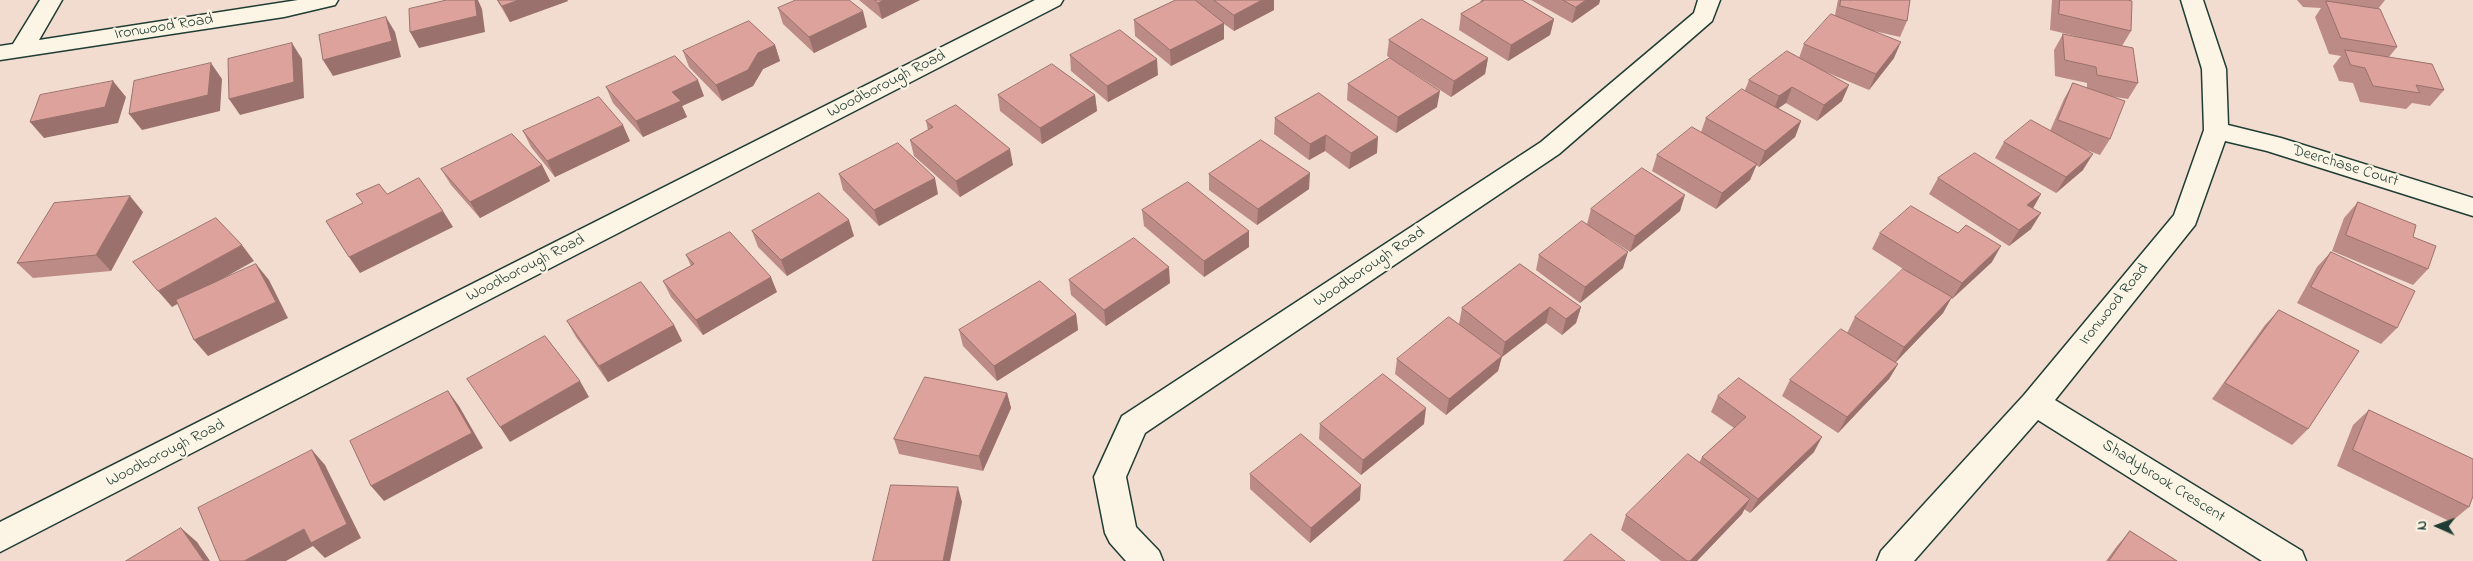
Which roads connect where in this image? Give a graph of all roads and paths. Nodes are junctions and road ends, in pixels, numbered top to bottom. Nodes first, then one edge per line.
1 (51, 0) edge
2 (327, 0) edge
3 (1052, 0) edge
4 (1709, 0) edge
5 (2192, 0) edge
6 (10, 51) edge
7 (2216, 130) junction
8 (2473, 207) edge
9 (2035, 403) junction
10 (0, 538) edge
11 (1147, 561) edge
12 (1893, 561) edge
13 (2290, 561) edge

1 - 6 street
2 - 6 street, Ironwood Road
3 - 10 street, Woodborough Road
4 - 11 street, Woodborough Road
5 - 7 street, Ironwood Road
7 - 8 street, Deerchase Court
7 - 9 street, Ironwood Road
9 - 12 street, Ironwood Road
9 - 13 street, Shadybrook Crescent

